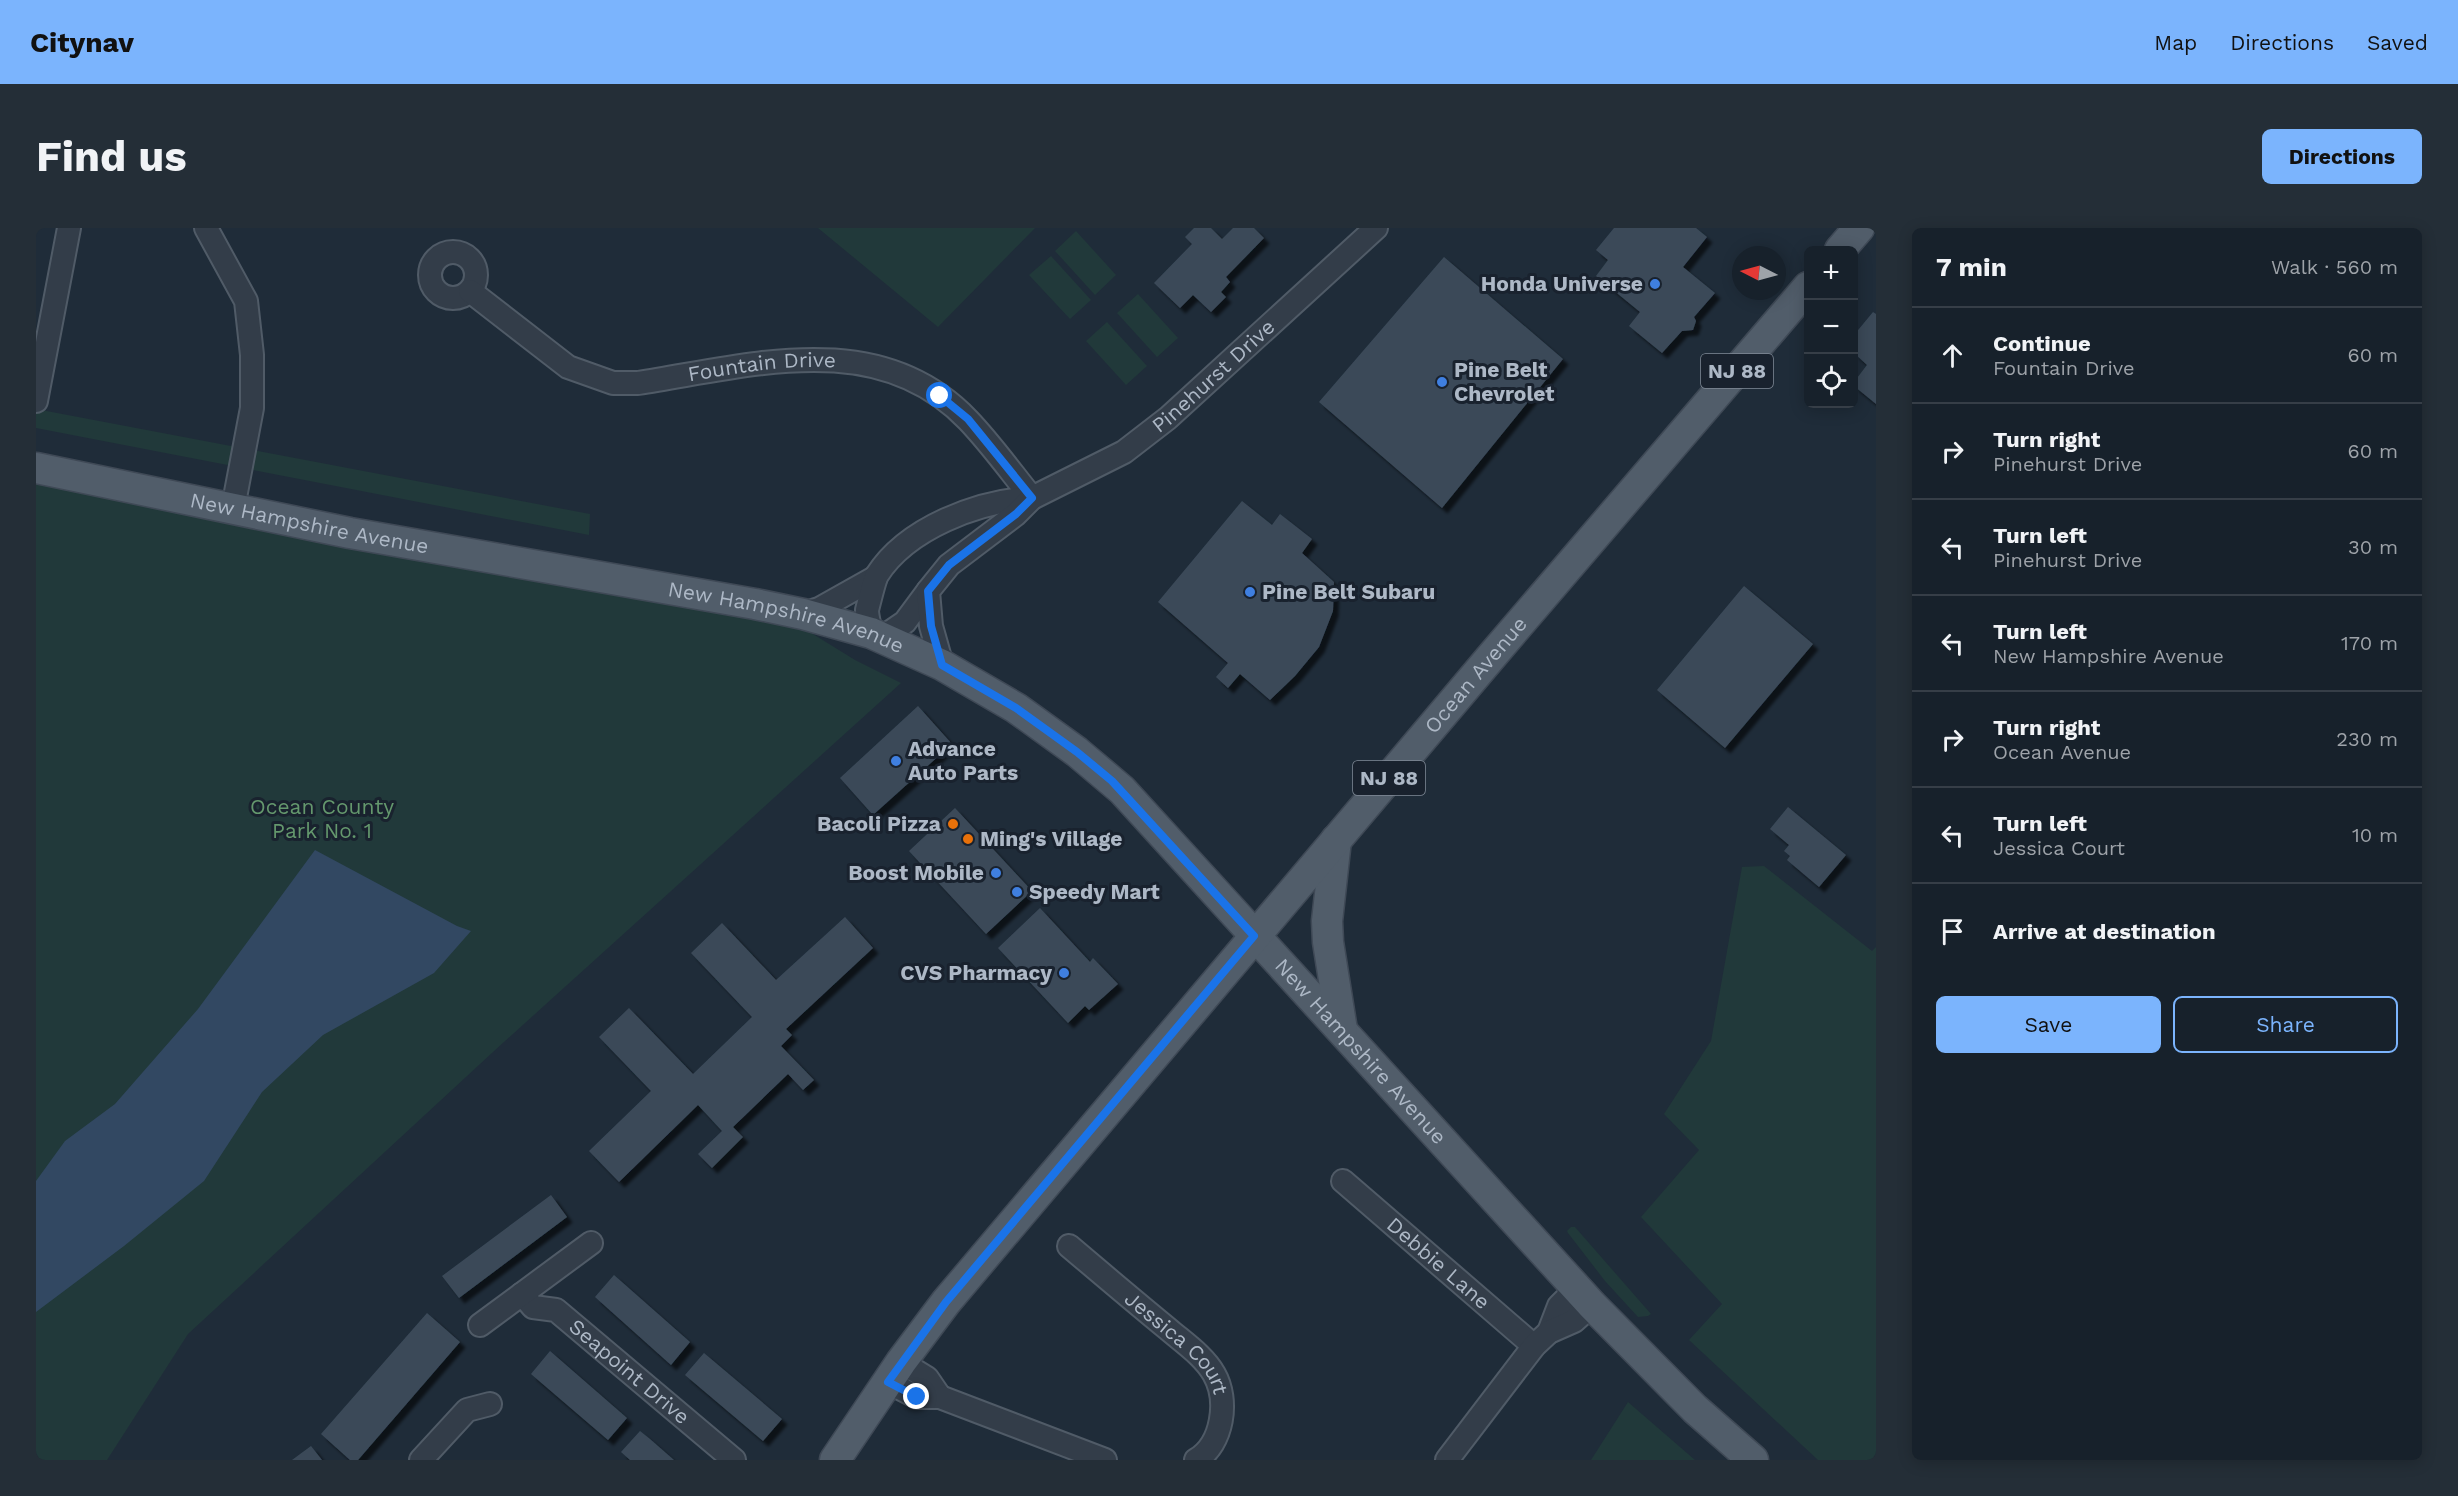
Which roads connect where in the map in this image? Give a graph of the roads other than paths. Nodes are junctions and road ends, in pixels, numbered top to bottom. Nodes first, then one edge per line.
1 (69, 228) edge
2 (206, 228) edge
3 (1376, 228) edge
4 (1859, 228) edge
5 (1843, 246) edge
6 (470, 291) dead end
7 (1804, 293) edge
8 (36, 400) edge
9 (36, 468) edge
10 (1032, 498) junction
11 (986, 505) junction
12 (234, 508) junction
13 (999, 528) junction
14 (876, 577) junction
15 (928, 591) junction
16 (803, 614) junction
17 (877, 635) junction
18 (942, 665) junction
19 (1336, 840) junction
20 (1254, 936) junction
21 (1342, 1030) junction
22 (1343, 1181) dead end
23 (591, 1243) dead end
24 (1070, 1246) dead end
25 (522, 1294) junction
26 (1585, 1296) junction
27 (480, 1325) dead end
28 (1541, 1339) junction
29 (894, 1372) junction
30 (490, 1404) dead end
31 (1208, 1457) edge
32 (421, 1460) edge
33 (734, 1460) edge
34 (835, 1460) edge
35 (1105, 1460) edge
36 (1447, 1460) edge
37 (1753, 1460) edge

1 - 8 street
2 - 12 street
3 - 10 street, Pinehurst Drive
4 - 5 main road
6 - 10 street, Fountain Drive
7 - 19 main road, Ocean Avenue / NJ 88
9 - 12 main road, New Hampshire Avenue
10 - 11 street, Pinehurst Drive
10 - 13 street, Pinehurst Drive
11 - 13 street
11 - 14 street, Pinehurst Drive
12 - 16 main road, New Hampshire Avenue
13 - 15 street, Pinehurst Drive
14 - 16 street, Pinehurst Drive
14 - 17 street, Pinehurst Drive
15 - 17 street, Pinehurst Drive
15 - 18 street
16 - 17 main road, New Hampshire Avenue
17 - 18 main road, New Hampshire Avenue
18 - 20 main road, New Hampshire Avenue
19 - 20 main road, Ocean Avenue / NJ 88
19 - 21 main road
20 - 21 main road, New Hampshire Avenue
20 - 29 main road, Ocean Avenue / NJ 88
21 - 26 main road, New Hampshire Avenue
22 - 28 street, Debbie Lane
23 - 25 street
24 - 31 street, Jessica Court
25 - 27 street
25 - 33 street, Seapoint Drive
26 - 28 street
26 - 37 main road, New Hampshire Avenue
28 - 36 street
29 - 34 main road, Ocean Avenue / NJ 88
29 - 35 street
30 - 32 street

